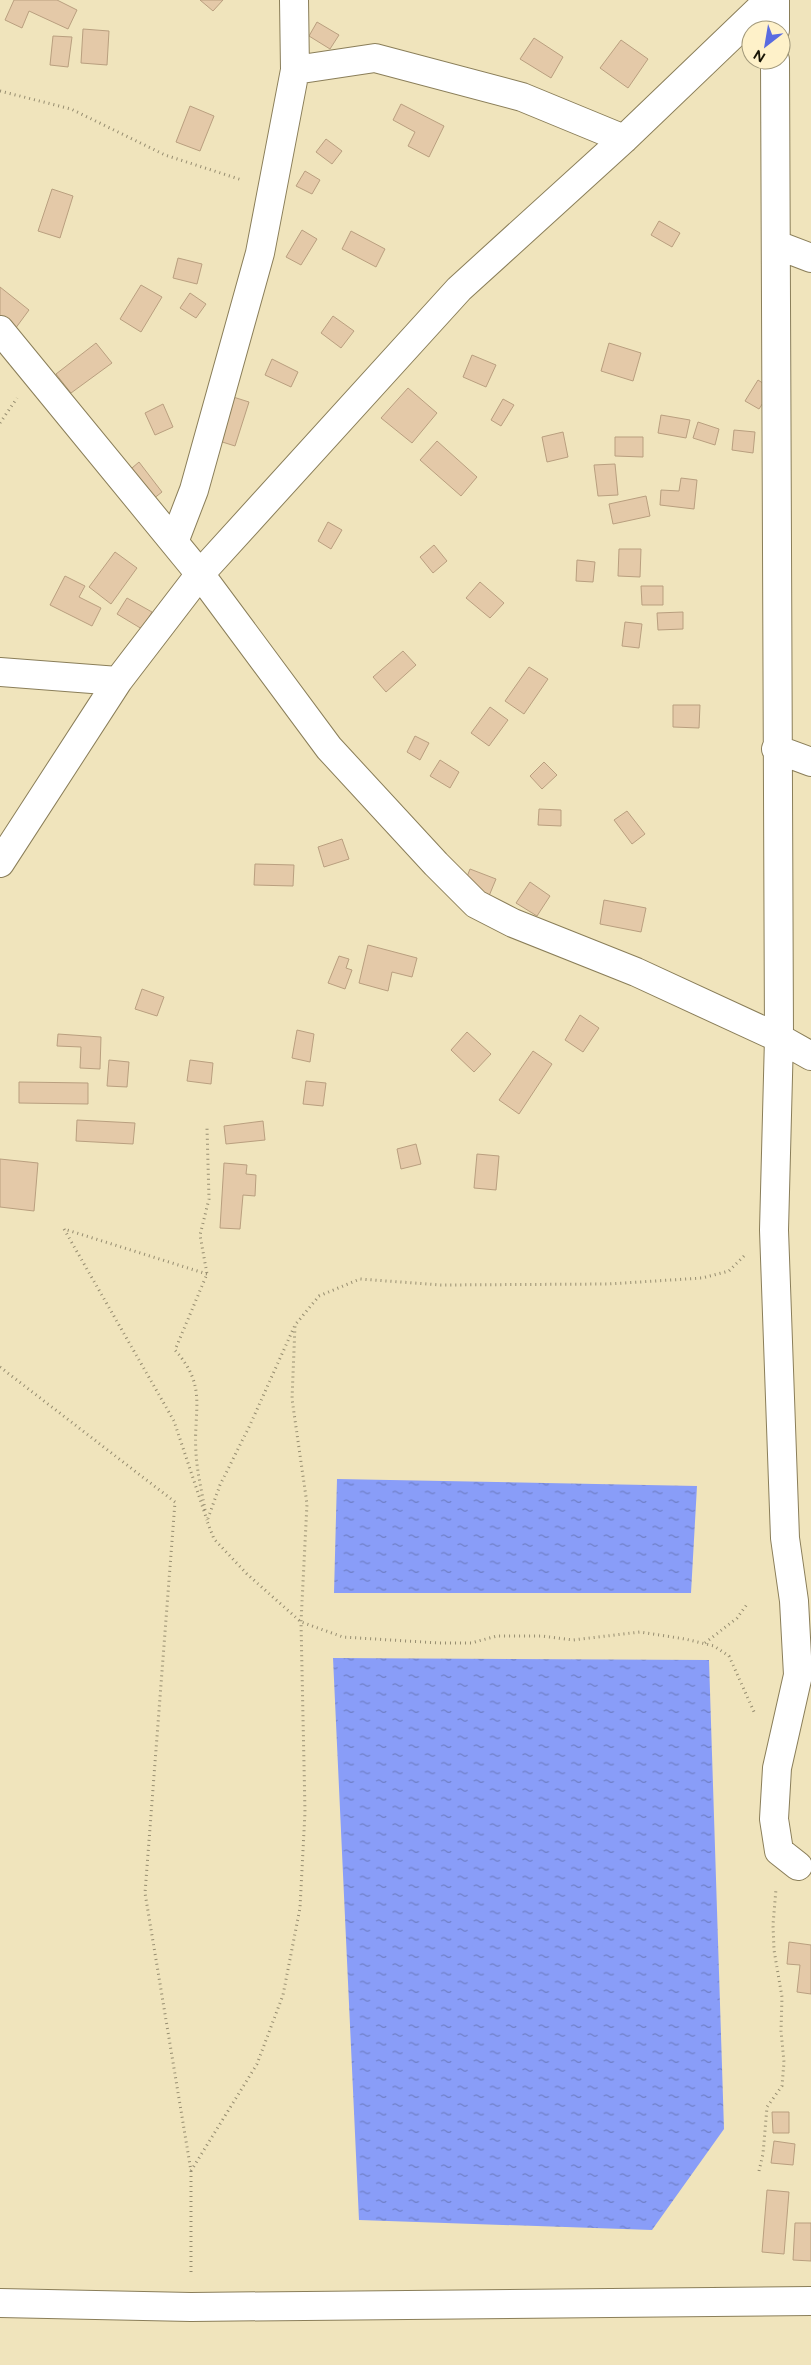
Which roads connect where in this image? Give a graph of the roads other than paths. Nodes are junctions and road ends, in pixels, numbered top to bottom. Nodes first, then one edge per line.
1 (294, 0) edge
2 (769, 0) edge
3 (775, 0) edge
4 (775, 20) edge
5 (295, 70) junction
6 (775, 70) edge
7 (624, 139) junction
8 (777, 245) junction
9 (811, 258) edge
10 (0, 330) edge
11 (174, 542) junction
12 (200, 574) junction
13 (0, 672) edge
14 (118, 681) junction
15 (776, 749) junction
16 (811, 762) edge
17 (0, 863) edge
18 (778, 1038) junction
19 (811, 1056) edge
20 (788, 1858) road end
21 (811, 2301) edge
22 (0, 2303) edge

1 - 5 street
2 - 7 street
3 - 4 street
5 - 7 street
5 - 11 street
6 - 8 street
7 - 12 street
8 - 9 street
8 - 15 street
10 - 11 street
11 - 12 street
12 - 14 street
12 - 18 street
13 - 14 street
14 - 17 street
15 - 16 street
15 - 18 street
18 - 19 street
18 - 20 street
21 - 22 street

